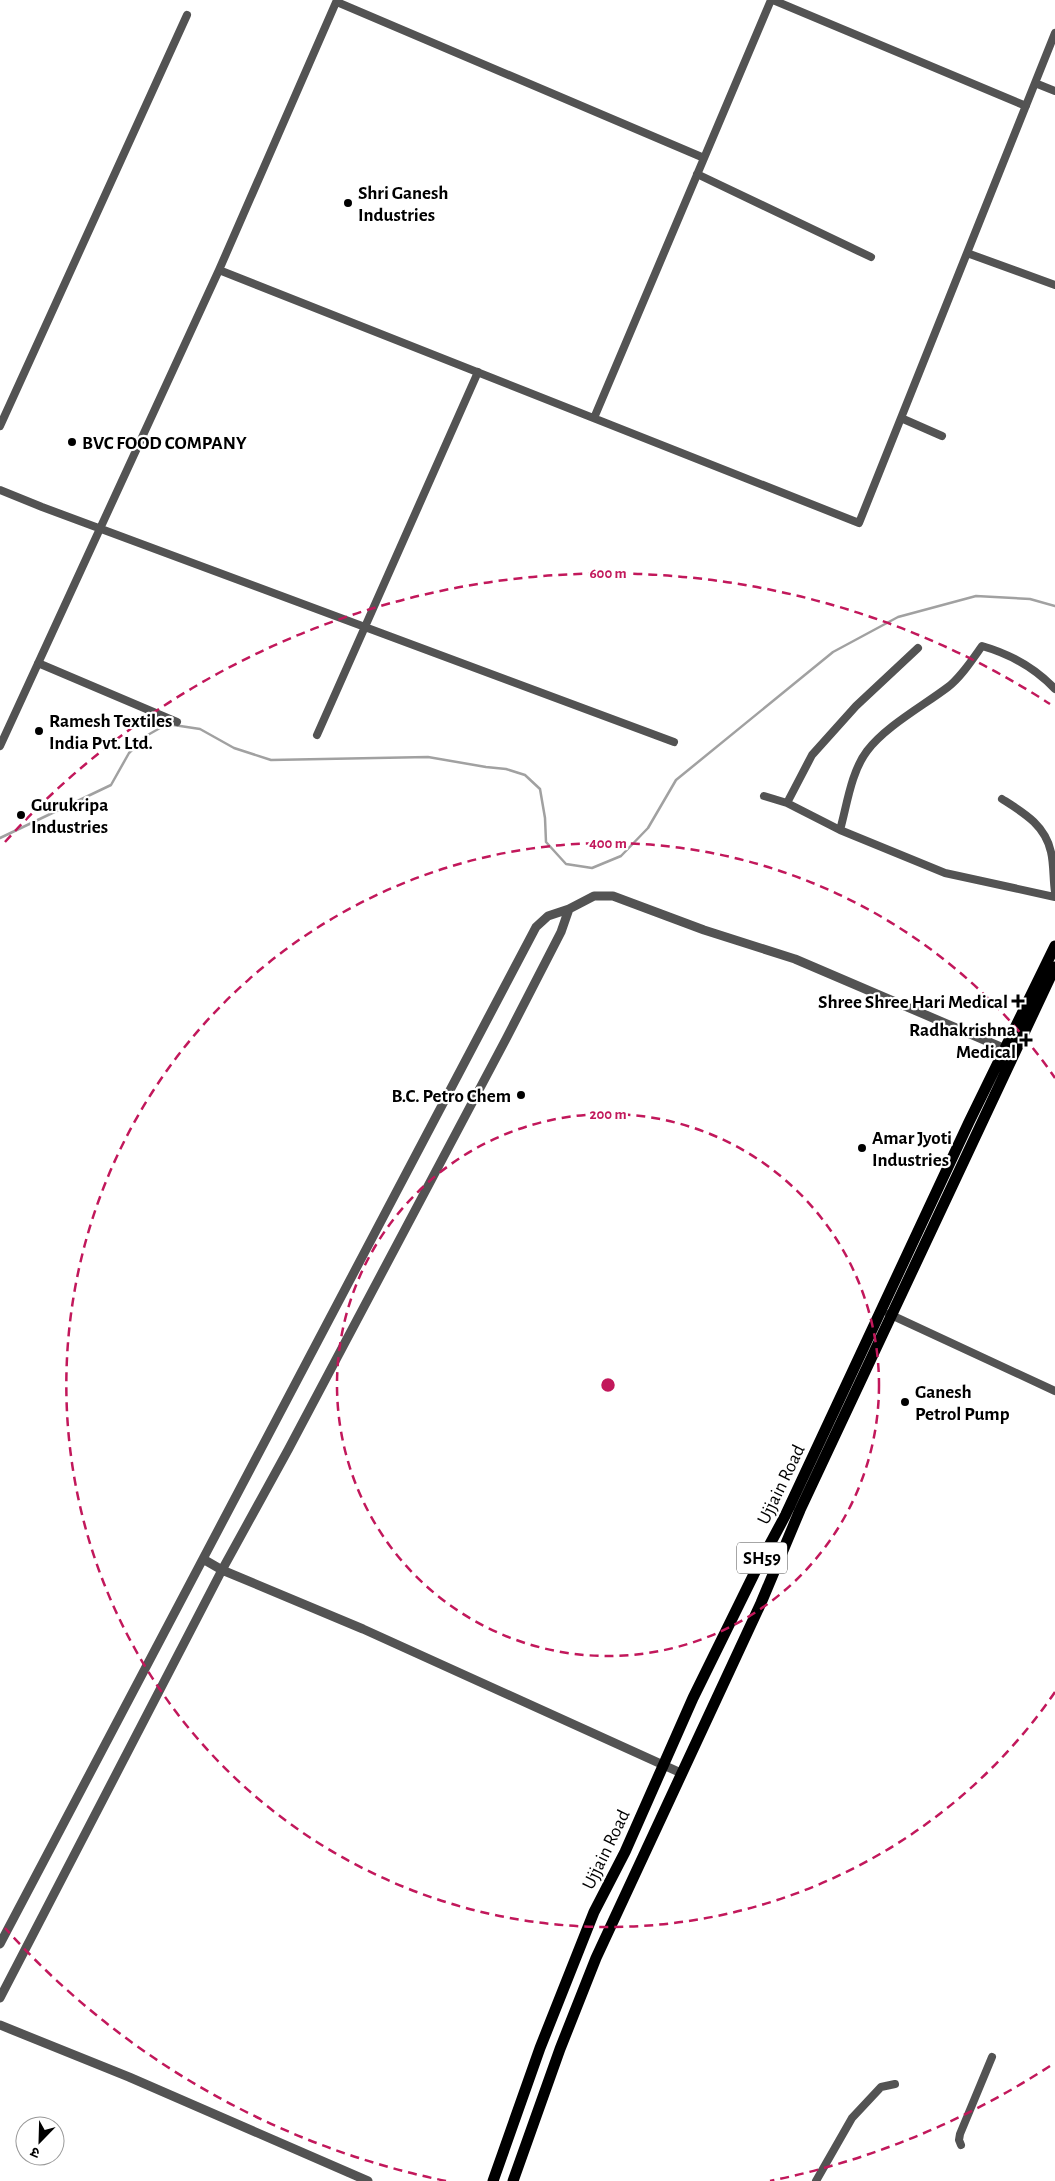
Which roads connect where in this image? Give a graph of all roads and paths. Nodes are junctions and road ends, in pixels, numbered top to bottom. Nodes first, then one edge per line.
1 (772, 0) edge
2 (337, 1) edge
3 (187, 14) dead end
4 (1055, 34) edge
5 (1052, 51) edge
6 (1035, 83) junction
7 (1055, 91) edge
8 (1026, 106) junction
9 (704, 158) junction
10 (697, 174) junction
11 (967, 253) junction
12 (871, 257) dead end
13 (219, 270) junction
14 (1055, 285) edge
15 (478, 372) junction
16 (594, 418) junction
17 (901, 418) junction
18 (0, 426) edge
19 (942, 436) dead end
20 (0, 490) edge
21 (100, 529) junction
22 (365, 626) junction
23 (918, 648) dead end
24 (38, 663) junction
25 (1055, 689) edge
26 (177, 722) dead end
27 (317, 735) dead end
28 (674, 742) dead end
29 (0, 746) edge
30 (764, 796) dead end
31 (1002, 799) dead end
32 (787, 803) junction
33 (840, 830) junction
34 (1055, 892) edge
35 (1055, 897) edge
36 (569, 909) junction
37 (1055, 946) edge
38 (1055, 967) edge
39 (1010, 1052) junction
40 (886, 1313) junction
41 (1055, 1391) edge
42 (203, 1559) junction
43 (222, 1570) junction
44 (663, 1766) junction
45 (681, 1774) junction
46 (0, 1944) edge
47 (0, 1998) edge
48 (0, 2025) edge
49 (992, 2057) dead end
50 (895, 2084) dead end
51 (961, 2145) dead end
52 (368, 2181) edge
53 (493, 2181) edge
54 (512, 2181) edge
55 (816, 2181) edge

1 - 8 street
1 - 9 street
2 - 9 street
2 - 13 street
3 - 18 street
4 - 5 street
5 - 6 street
6 - 7 street
6 - 8 street
8 - 11 street
9 - 10 street
10 - 12 street
10 - 16 street
11 - 14 street
11 - 17 street
13 - 15 street
13 - 21 street
15 - 16 street
15 - 22 street
16 - 17 street
17 - 19 street
20 - 21 street
21 - 22 street
21 - 24 street
22 - 27 street
22 - 28 street
23 - 32 street
24 - 26 street
24 - 29 street
25 - 33 street
30 - 32 street
31 - 34 street
32 - 33 street
33 - 35 street
36 - 39 street
36 - 42 street
36 - 43 street
37 - 39 main road, Ujjain Road / SH59
38 - 39 main road, Ujjain Road / SH59
39 - 40 main road, Ujjain Road / SH59
40 - 41 street
40 - 44 main road, Ujjain Road / SH59
40 - 45 main road, Ujjain Road / SH59
42 - 43 street
42 - 46 street
43 - 44 street
43 - 47 street
44 - 45 street
44 - 53 main road, Ujjain Road / SH59
45 - 54 main road, Ujjain Road / SH59
48 - 52 street
49 - 51 street
50 - 55 street

